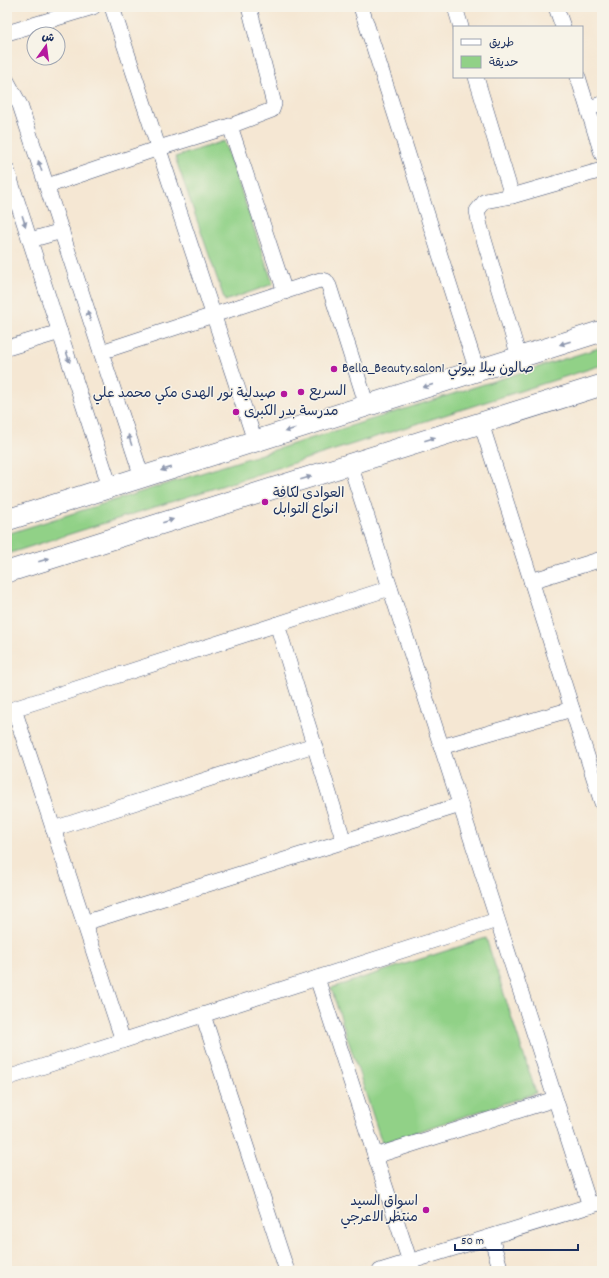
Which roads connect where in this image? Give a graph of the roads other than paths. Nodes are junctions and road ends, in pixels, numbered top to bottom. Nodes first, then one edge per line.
1 (93, 7) edge
2 (112, 7) edge
3 (249, 7) edge
4 (360, 7) edge
5 (455, 7) edge
6 (556, 7) edge
7 (461, 26) edge
8 (562, 26) edge
9 (7, 33) edge
10 (476, 78) edge
11 (579, 78) edge
12 (7, 81) edge
13 (595, 106) edge
14 (230, 126) junction
15 (159, 148) junction
16 (602, 154) edge
17 (7, 170) edge
18 (602, 170) edge
19 (47, 186) junction
20 (10, 187) edge
21 (512, 196) junction
22 (62, 231) junction
23 (30, 240) junction
24 (285, 292) junction
25 (214, 316) junction
26 (602, 331) edge
27 (60, 332) junction
28 (7, 348) edge
29 (101, 352) junction
30 (520, 357) junction
31 (477, 371) junction
32 (602, 385) edge
33 (367, 406) junction
34 (481, 423) junction
35 (255, 441) junction
36 (350, 464) junction
37 (142, 477) junction
38 (110, 487) junction
39 (7, 520) edge
40 (602, 559) edge
41 (7, 572) edge
42 (531, 581) junction
43 (390, 588) junction
44 (277, 624) junction
45 (572, 709) junction
46 (10, 710) edge
47 (314, 745) junction
48 (441, 747) junction
49 (602, 803) edge
50 (460, 805) junction
51 (53, 829) junction
52 (344, 842) junction
53 (497, 920) junction
54 (84, 923) junction
55 (317, 978) junction
56 (203, 1014) junction
57 (123, 1040) junction
58 (7, 1078) edge
59 (555, 1099) junction
60 (375, 1156) junction
61 (596, 1204) edge
62 (491, 1237) junction
63 (410, 1262) junction
64 (286, 1271) edge
65 (380, 1271) edge
66 (501, 1271) edge

1 - 9 street
2 - 15 street
3 - 14 street
4 - 31 street
5 - 7 street
6 - 8 street
10 - 21 street
11 - 13 street
19 -> 12 street
13 - 16 street
14 - 15 street
14 - 24 street
15 - 19 street
15 - 25 street
17 - 20 street
18 - 21 street
19 - 22 street
20 -> 23 street
21 - 30 street
22 - 23 street
29 -> 22 street
23 - 27 street
24 - 25 street
24 - 33 street
25 - 29 street
25 - 35 street
26 -> 30 main road
27 - 28 street
27 -> 38 street
37 -> 29 street
30 - 31 main road
31 -> 33 main road
32 - 34 main road
33 -> 35 main road
36 -> 34 main road
34 - 42 street
35 -> 37 main road
41 -> 36 main road
36 - 43 street
37 - 38 main road
38 - 39 main road
40 - 42 street
42 - 45 street
43 - 44 street
43 - 48 street
44 - 46 street
44 - 47 street
45 - 48 street
45 - 49 street
46 - 51 street
47 - 51 street
47 - 52 street
48 - 50 street
50 - 52 street
50 - 53 street
51 - 54 street
52 - 54 street
53 - 55 street
53 - 59 street
54 - 57 street
55 - 56 street
55 - 60 street
56 - 57 street
56 - 64 street
57 - 58 street
59 - 60 street
59 - 61 street
60 - 63 street
61 - 62 street
62 - 63 street
62 - 66 street
63 - 65 street

